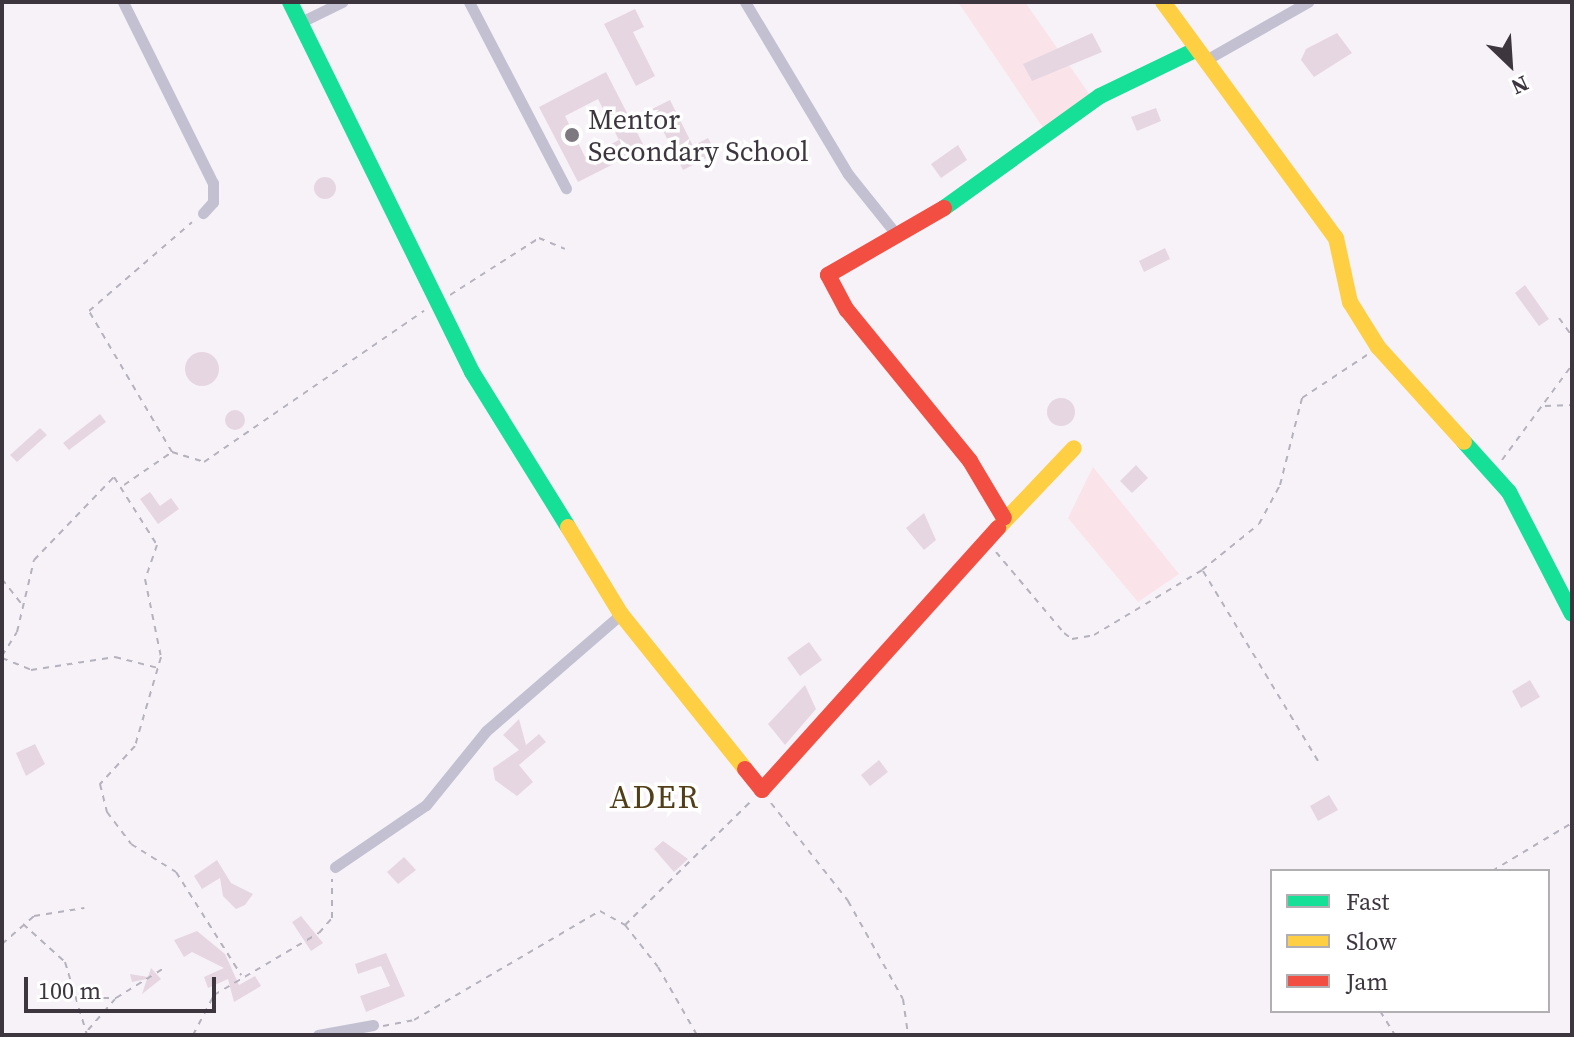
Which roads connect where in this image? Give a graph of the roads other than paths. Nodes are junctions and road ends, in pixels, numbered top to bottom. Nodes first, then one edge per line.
1 (123, 2) edge
2 (290, 2) edge
3 (342, 2) edge
4 (469, 2) edge
5 (745, 2) edge
6 (1163, 2) edge
7 (1308, 2) edge
8 (301, 22) junction
9 (1199, 56) junction
10 (566, 188) dead end
11 (203, 213) road end
12 (896, 234) junction
13 (1074, 448) dead end
14 (1004, 518) junction
15 (621, 614) junction
16 (1572, 614) edge
17 (335, 867) road end
18 (373, 1025) road end
19 (318, 1035) edge

1 - 11 street
2 - 8 street
3 - 8 street
4 - 10 street
5 - 12 street
6 - 9 street
7 - 9 street
8 - 15 street
9 - 12 street
9 - 16 street
12 - 14 street
13 - 14 street
14 - 15 street
15 - 17 street
18 - 19 street

